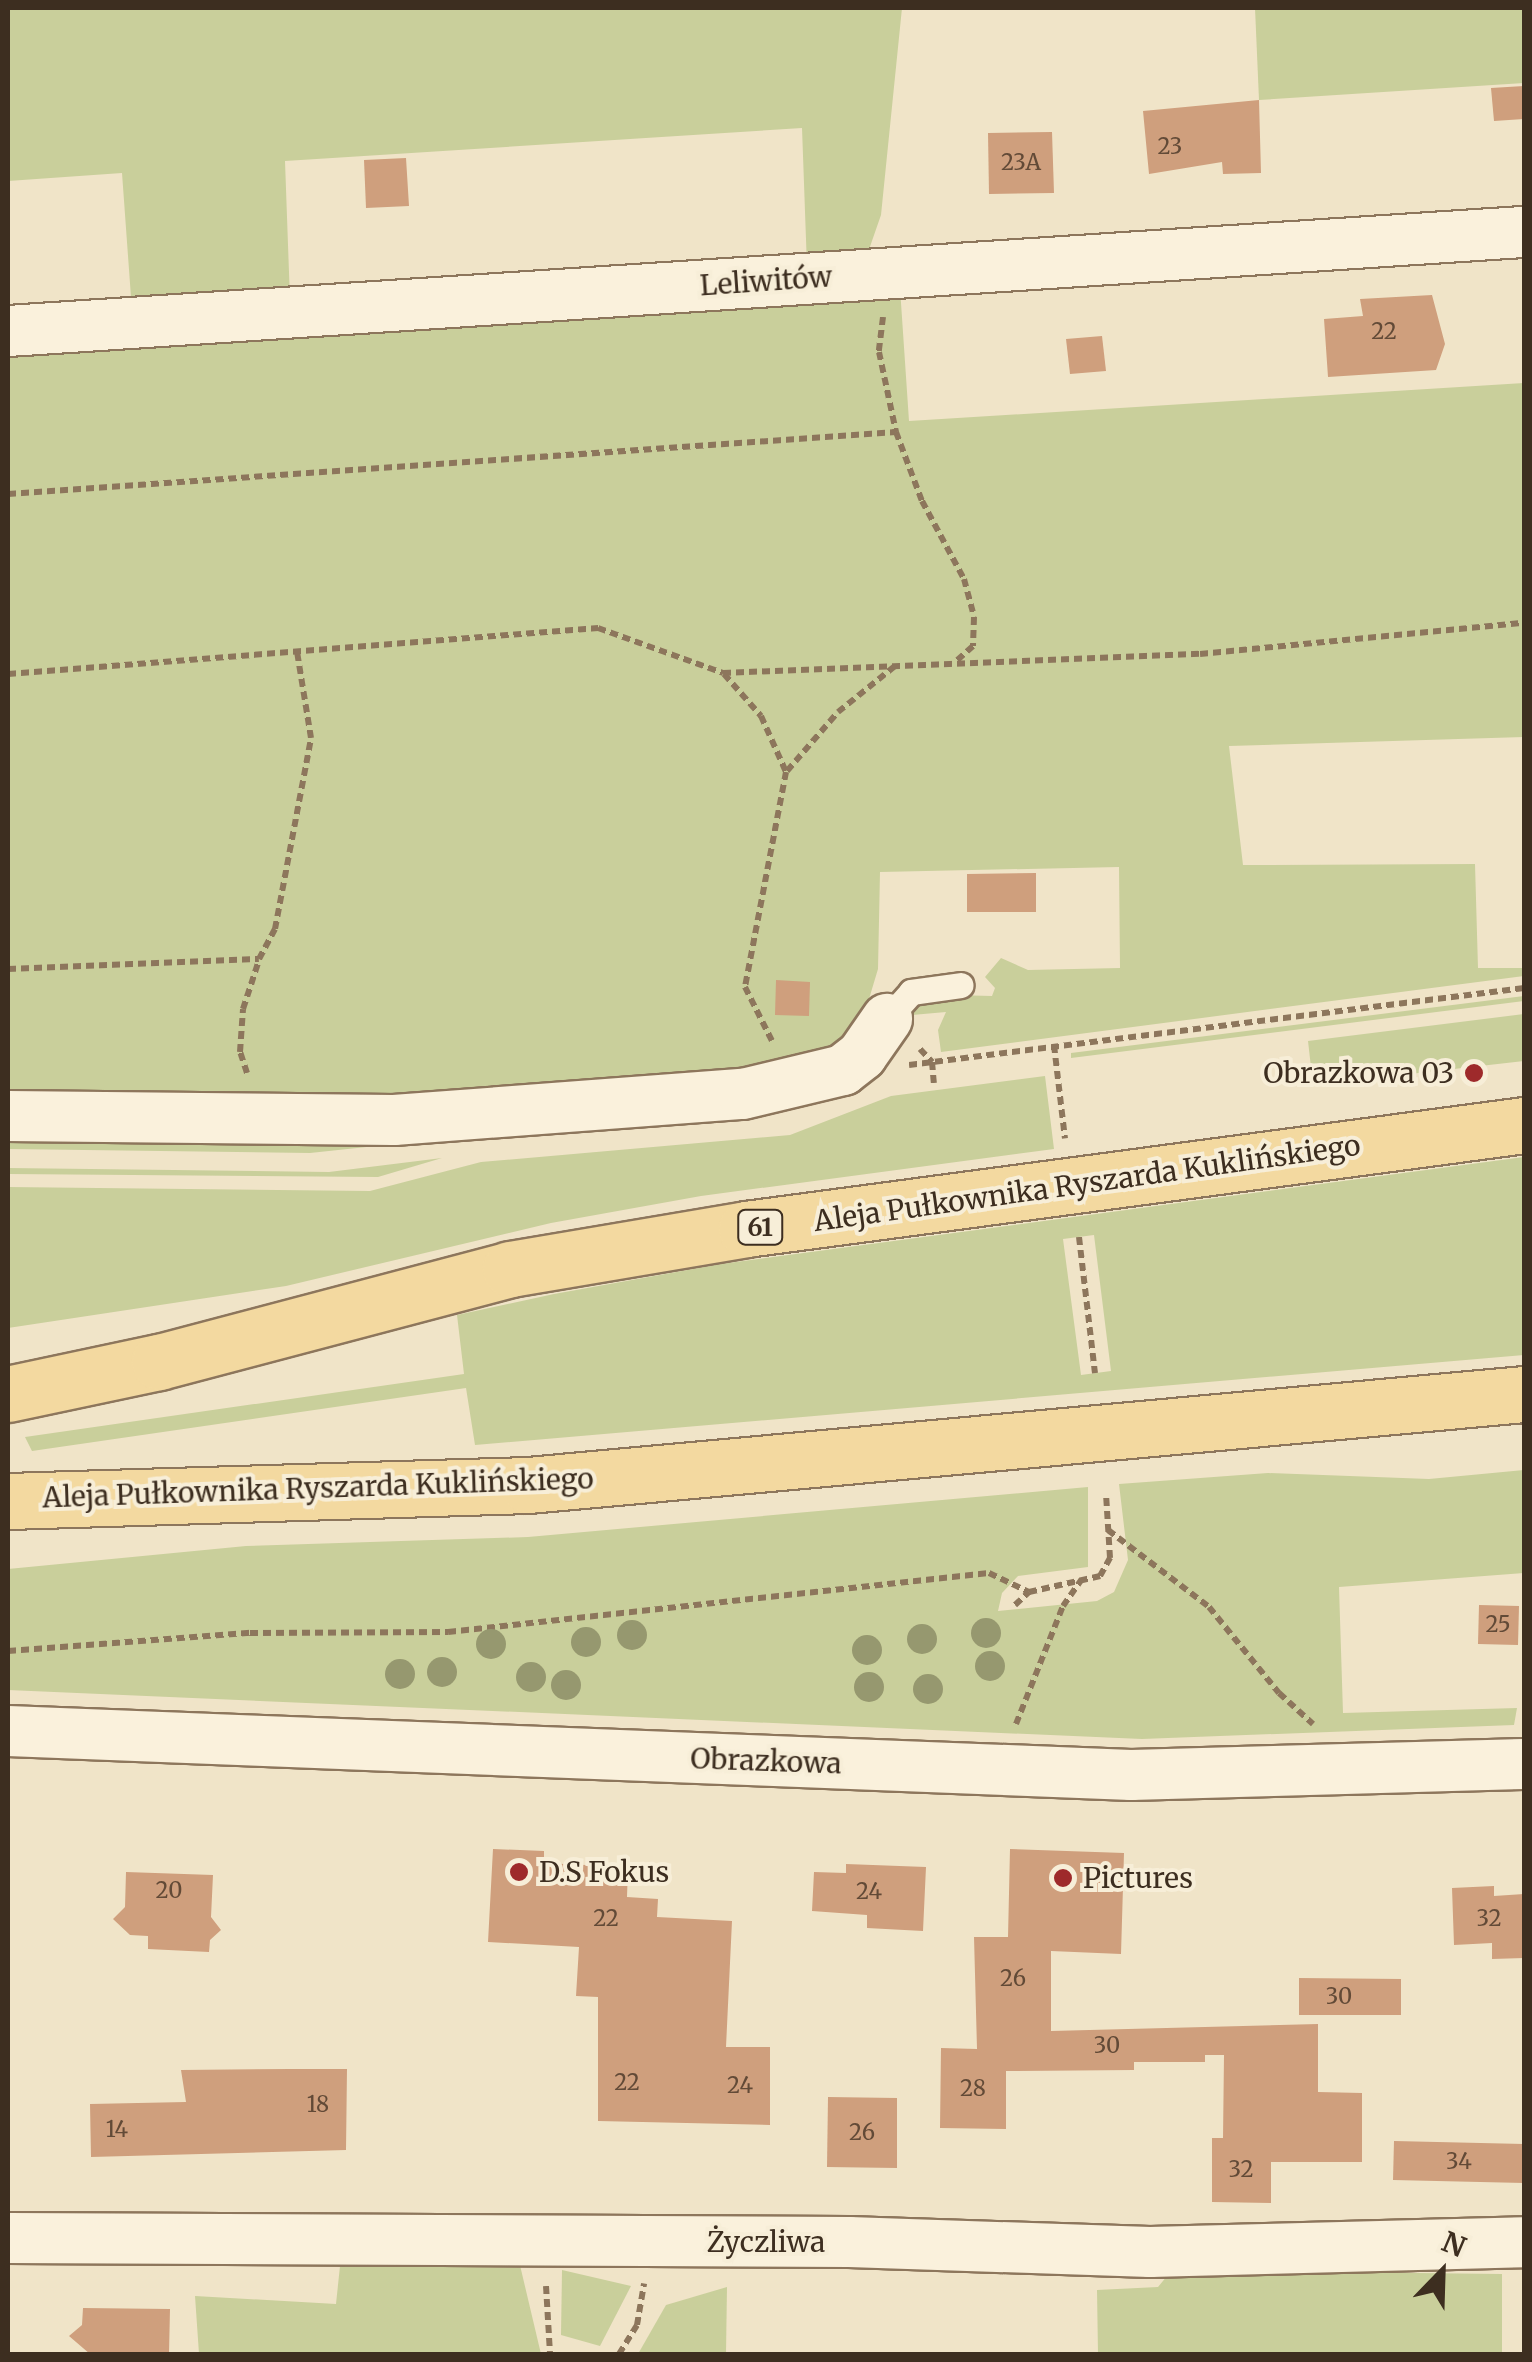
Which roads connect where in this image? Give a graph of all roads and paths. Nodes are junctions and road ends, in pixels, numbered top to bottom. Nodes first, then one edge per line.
1 (1524, 232) edge
2 (889, 273) junction
3 (8, 331) edge
4 (896, 432) junction
5 (8, 494) edge
6 (1524, 622) edge
7 (297, 652) junction
8 (954, 663) junction
9 (896, 665) junction
10 (724, 673) junction
11 (8, 674) edge
12 (786, 772) junction
13 (259, 958) junction
14 (8, 970) edge
15 (961, 985) dead end
16 (886, 1019) joint
17 (1054, 1045) dead end
18 (800, 1084) junction
19 (8, 1116) edge
20 (256, 1119) junction
21 (1524, 1125) edge
22 (1066, 1138) dead end
23 (1079, 1237) dead end
24 (1095, 1373) dead end
25 (8, 1394) edge
26 (1524, 1394) edge
27 (1106, 1494) dead end
28 (8, 1501) edge
29 (1108, 1530) junction
30 (1081, 1580) junction
31 (1028, 1592) junction
32 (1015, 1605) dead end
33 (8, 1651) edge
34 (1319, 1728) dead end
35 (8, 1732) edge
36 (1009, 1739) dead end
37 (1524, 1764) edge
38 (8, 2238) edge
39 (1524, 2242) edge
40 (639, 2244) junction
41 (566, 2245) junction
42 (550, 2354) edge
43 (619, 2354) edge

1 - 2 street, Leliwitów
2 - 3 street, Leliwitów
2 - 4 path
4 - 5 path
4 - 8 path
6 - 8 path
7 - 10 path
7 - 11 path
7 - 13 path
8 - 9 path
9 - 10 path
9 - 12 path
10 - 12 path
12 - 18 path
13 - 14 path
13 - 20 path
15 - 16 lane
16 - 18 street
17 - 22 path
18 - 20 street
19 - 20 street
21 - 25 main road, Aleja Pułkownika Ryszarda Kuklińskiego / 61
23 - 24 path
26 - 28 main road, Aleja Pułkownika Ryszarda Kuklińskiego
27 - 29 path
29 - 30 path
29 - 34 path
30 - 31 path
30 - 36 path
31 - 32 path
31 - 33 path
35 - 37 street, Obrazkowa
38 - 41 street, Życzliwa
39 - 40 street, Życzliwa
40 - 41 street, Życzliwa
40 - 43 path
41 - 42 path

